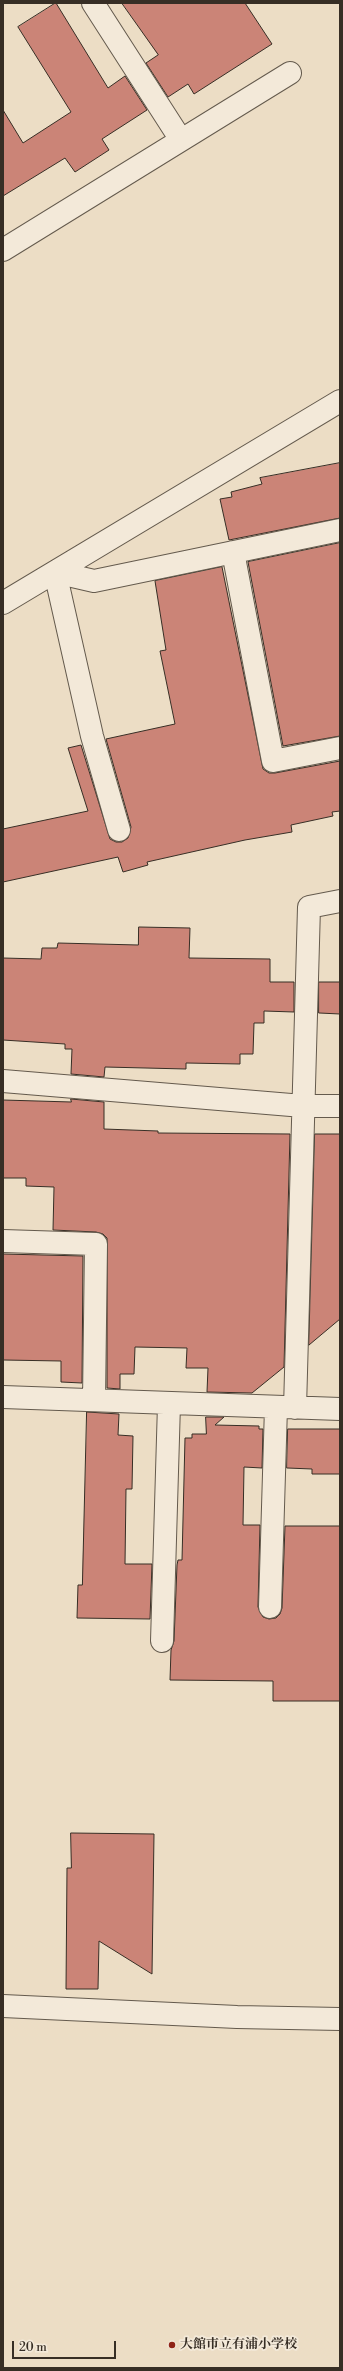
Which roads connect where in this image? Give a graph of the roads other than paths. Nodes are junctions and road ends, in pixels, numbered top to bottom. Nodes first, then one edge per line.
1 (93, 3) edge
2 (290, 73) dead end
3 (182, 140) junction
4 (3, 250) edge
5 (340, 401) edge
6 (340, 530) edge
7 (233, 552) junction
8 (55, 572) junction
9 (3, 603) edge
10 (340, 748) edge
11 (119, 830) dead end
12 (340, 901) edge
13 (3, 1082) edge
14 (303, 1106) junction
15 (340, 1106) edge
16 (3, 1241) edge
17 (3, 1397) edge
18 (94, 1400) junction
19 (169, 1404) junction
20 (286, 1407) junction
21 (340, 1409) edge
22 (270, 1607) dead end
23 (162, 1641) dead end
24 (3, 2006) edge
25 (340, 2019) edge

1 - 3 street
2 - 3 street
3 - 4 street
5 - 8 street
6 - 7 street
7 - 8 street
7 - 10 street
8 - 9 street
8 - 11 street
12 - 14 street
13 - 14 street
14 - 15 street
14 - 20 street
16 - 18 street
17 - 18 street
18 - 19 street
19 - 20 street
19 - 23 street
20 - 21 street
20 - 22 street
24 - 25 street

